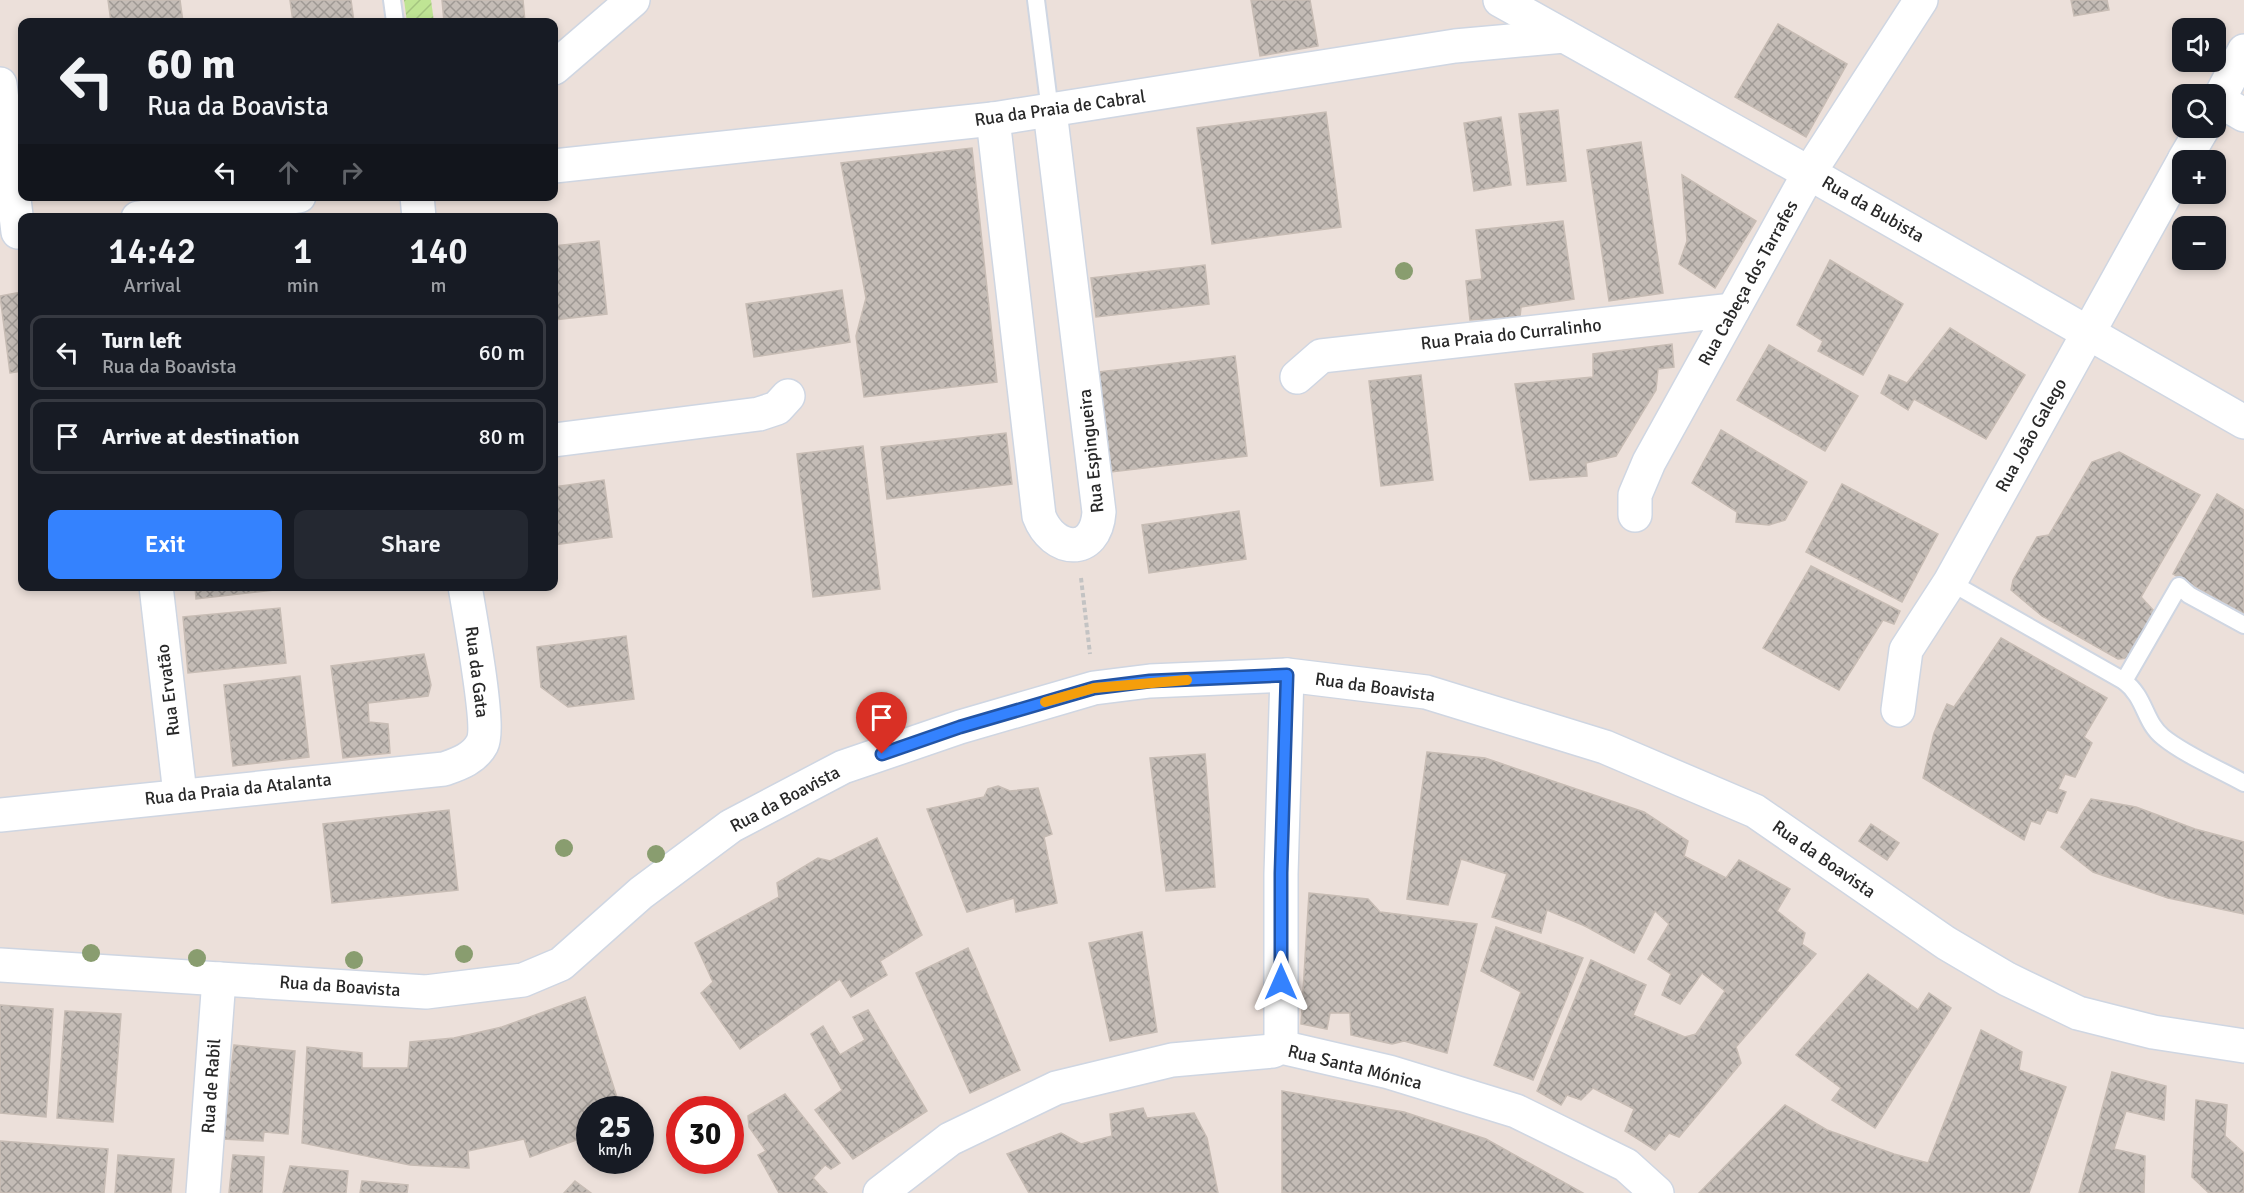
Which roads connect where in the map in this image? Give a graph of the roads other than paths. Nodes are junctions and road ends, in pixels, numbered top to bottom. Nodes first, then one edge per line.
1 (392, 0) edge
2 (633, 0) edge
3 (1036, 0) edge
4 (1500, 0) edge
5 (1921, 0) edge
6 (394, 18) edge
7 (1564, 36) junction
8 (2244, 51) edge
9 (558, 65) edge
10 (0, 84) edge
11 (2226, 97) edge
12 (1050, 111) junction
13 (993, 119) junction
14 (558, 166) edge
15 (1809, 173) junction
16 (2172, 182) edge
17 (262, 201) edge
18 (175, 213) edge
19 (14, 233) edge
20 (1733, 310) junction
21 (2089, 332) junction
22 (1297, 377) dead end
23 (788, 396) dead end
24 (2244, 422) edge
25 (558, 439) edge
26 (1635, 515) dead end
27 (1950, 582) junction
28 (157, 591) edge
29 (466, 591) edge
30 (2244, 625) edge
31 (1287, 675) junction
32 (2124, 681) junction
33 (1898, 710) dead end
34 (474, 755) joint
35 (2244, 783) edge
36 (180, 794) junction
37 (0, 814) edge
38 (0, 965) edge
39 (219, 979) junction
40 (2244, 1046) edge
41 (1281, 1047) junction
42 (203, 1193) edge
43 (880, 1193) edge
44 (1657, 1193) edge

1 - 6 lane
2 - 9 street
3 - 12 lane
4 - 7 street, Rua da Bubista
5 - 15 street, Rua Cabeça dos Tarrafes
7 - 12 street, Rua da Praia de Cabral
7 - 15 street, Rua da Bubista
8 - 11 street, Rua João Galego
10 - 19 street
12 - 13 street, Rua da Praia de Cabral
12 - 13 street, Rua Espingueira
13 - 14 street, Rua da Praia de Cabral
15 - 20 street, Rua Cabeça dos Tarrafes
15 - 21 street, Rua da Bubista
16 - 21 street, Rua João Galego
17 - 18 street
20 - 22 street, Rua Praia do Curralinho
20 - 26 street, Rua Cabeça dos Tarrafes
21 - 24 street, Rua da Bubista
21 - 27 street, Rua João Galego
23 - 25 street
27 - 32 lane
27 - 33 street, Rua João Galego
28 - 36 street, Rua Ervatão
29 - 34 street, Rua da Gata
30 - 32 lane
31 - 39 street, Rua da Boavista
31 - 40 street, Rua da Boavista
31 - 41 street
32 - 35 lane
34 - 36 street, Rua da Praia da Atalanta
36 - 37 street, Rua da Praia da Atalanta
38 - 39 street, Rua da Boavista
39 - 42 street, Rua de Rabil
41 - 43 street, Rua Santa Mónica
41 - 44 street, Rua Santa Mónica

